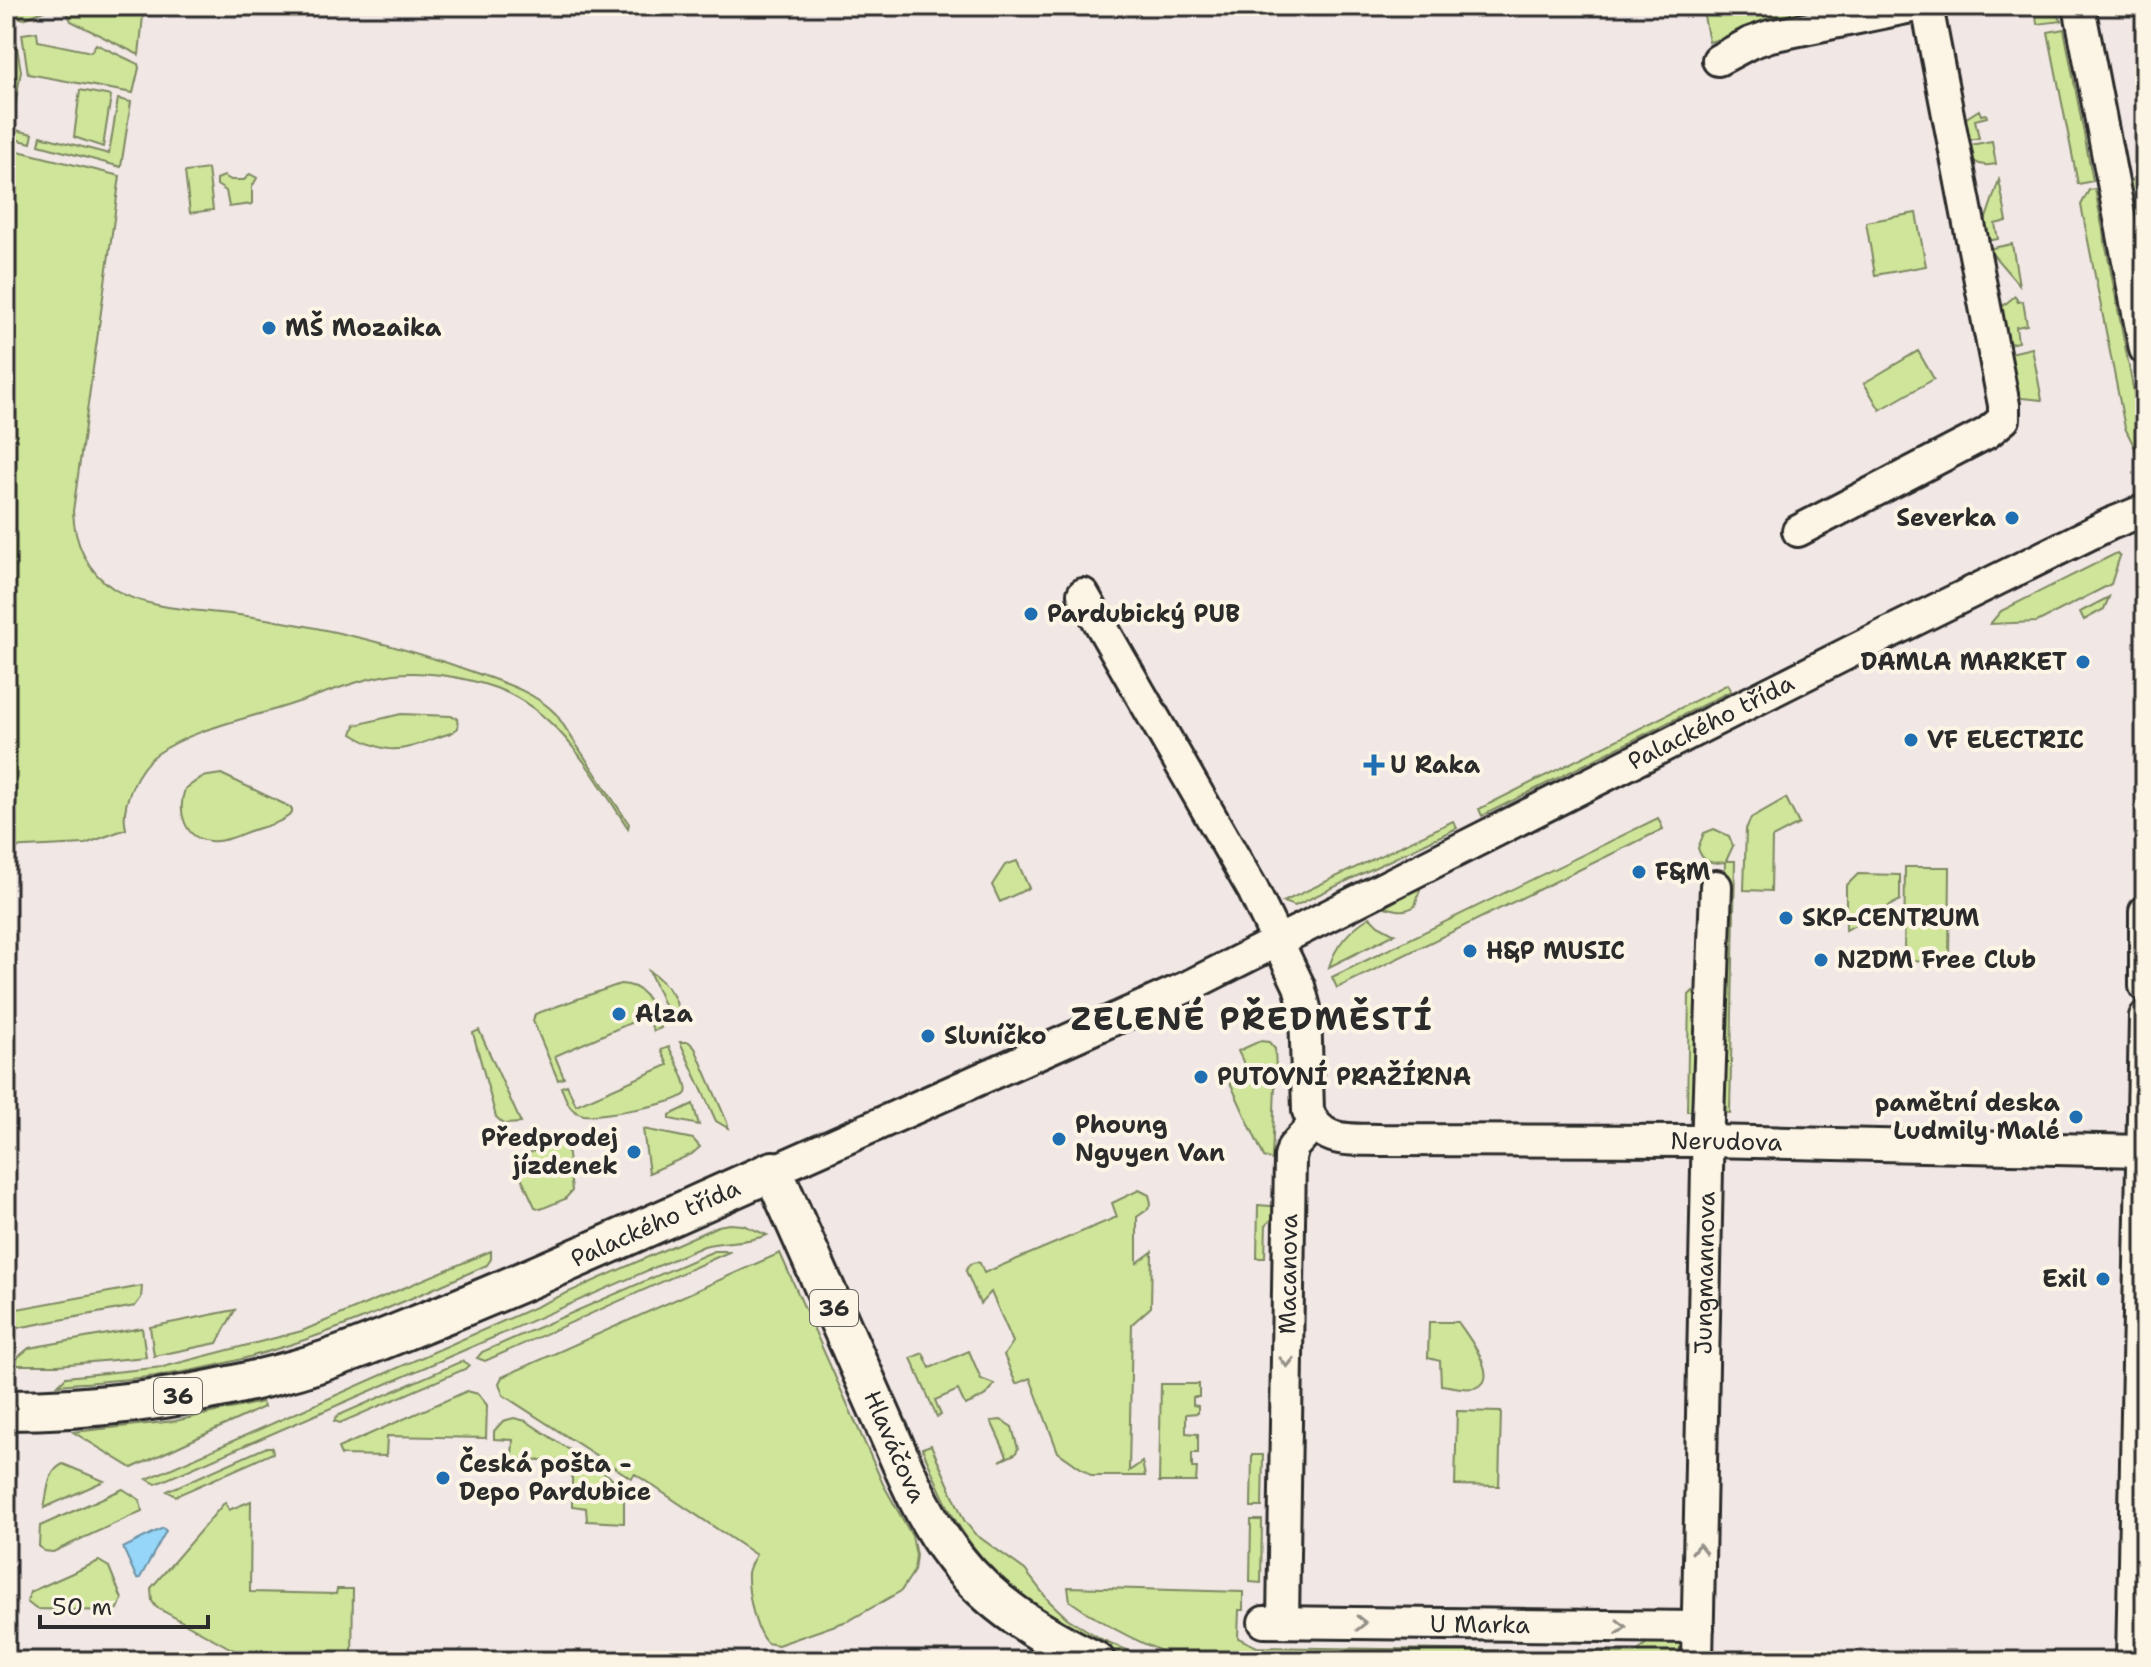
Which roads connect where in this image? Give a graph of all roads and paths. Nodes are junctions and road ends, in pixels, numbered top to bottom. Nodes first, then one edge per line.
1 (1916, 6) edge
2 (1927, 6) edge
3 (2079, 6) edge
4 (1718, 60) dead end
5 (2145, 347) edge
6 (2145, 510) edge
7 (1798, 531) dead end
8 (1083, 594) dead end
9 (1716, 886) dead end
10 (2145, 911) edge
11 (1278, 941) junction
12 (2145, 986) edge
13 (2145, 1017) edge
14 (1313, 1125) junction
15 (1708, 1141) junction
16 (2142, 1151) junction
17 (773, 1171) junction
18 (2142, 1288) edge
19 (6, 1410) edge
20 (1273, 1622) joint
21 (1698, 1627) junction
22 (1095, 1661) edge
23 (1697, 1661) edge
24 (2132, 1661) edge

1 - 4 street
2 - 7 street
3 - 5 street
6 - 11 street, Palackého třída
8 - 11 street
9 - 15 street, Jungmannova
10 - 12 street
11 - 14 street
11 - 17 street, Palackého třída
13 - 16 street
14 - 15 street, Nerudova
14 -> 20 street, Macanova
15 - 16 street, Nerudova
21 -> 15 street, Jungmannova
16 - 18 street
17 - 19 main road, Palackého třída / 36
17 - 22 main road, Hlaváčova / 36
18 - 24 street
20 -> 21 street, U Marka
21 - 23 street, Jungmannova

